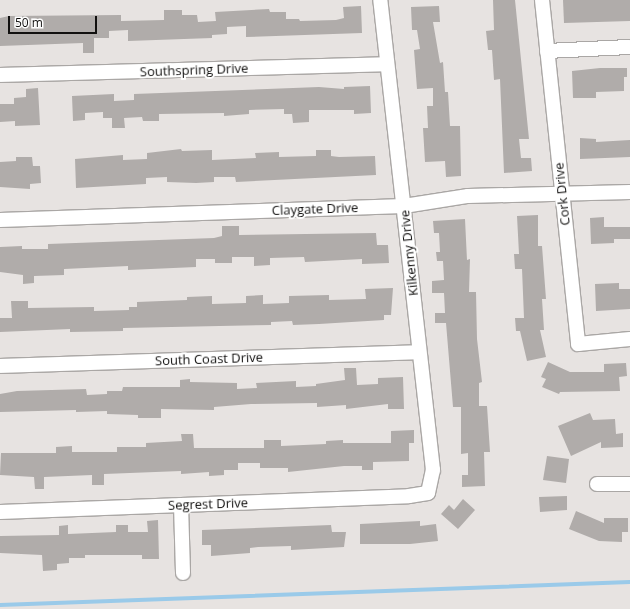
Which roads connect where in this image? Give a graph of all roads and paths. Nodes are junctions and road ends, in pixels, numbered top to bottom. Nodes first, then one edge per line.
1 (380, 0) edge
2 (542, 0) edge
3 (630, 47) edge
4 (547, 50) junction
5 (387, 64) junction
6 (0, 75) edge
7 (630, 192) edge
8 (563, 194) junction
9 (404, 206) junction
10 (0, 220) edge
11 (626, 340) edge
12 (418, 352) junction
13 (0, 366) edge
14 (597, 484) dead end
15 (630, 484) edge
16 (415, 495) joint
17 (181, 505) junction
18 (0, 512) edge
19 (183, 573) dead end

1 - 5 street, Kilkenny Drive
2 - 4 street, Cork Drive
3 - 4 street
4 - 8 street, Cork Drive
5 - 6 street, Southspring Drive
5 - 9 street, Kilkenny Drive
7 - 8 street, Claygate Drive
8 - 9 street, Claygate Drive
8 - 11 street, Cork Drive
9 - 10 street, Claygate Drive
9 - 12 street, Kilkenny Drive
12 - 13 street, South Coast Drive
12 - 16 street, Kilkenny Drive
14 - 15 street
16 - 17 street, Segrest Drive
17 - 18 street, Segrest Drive
17 - 19 street

